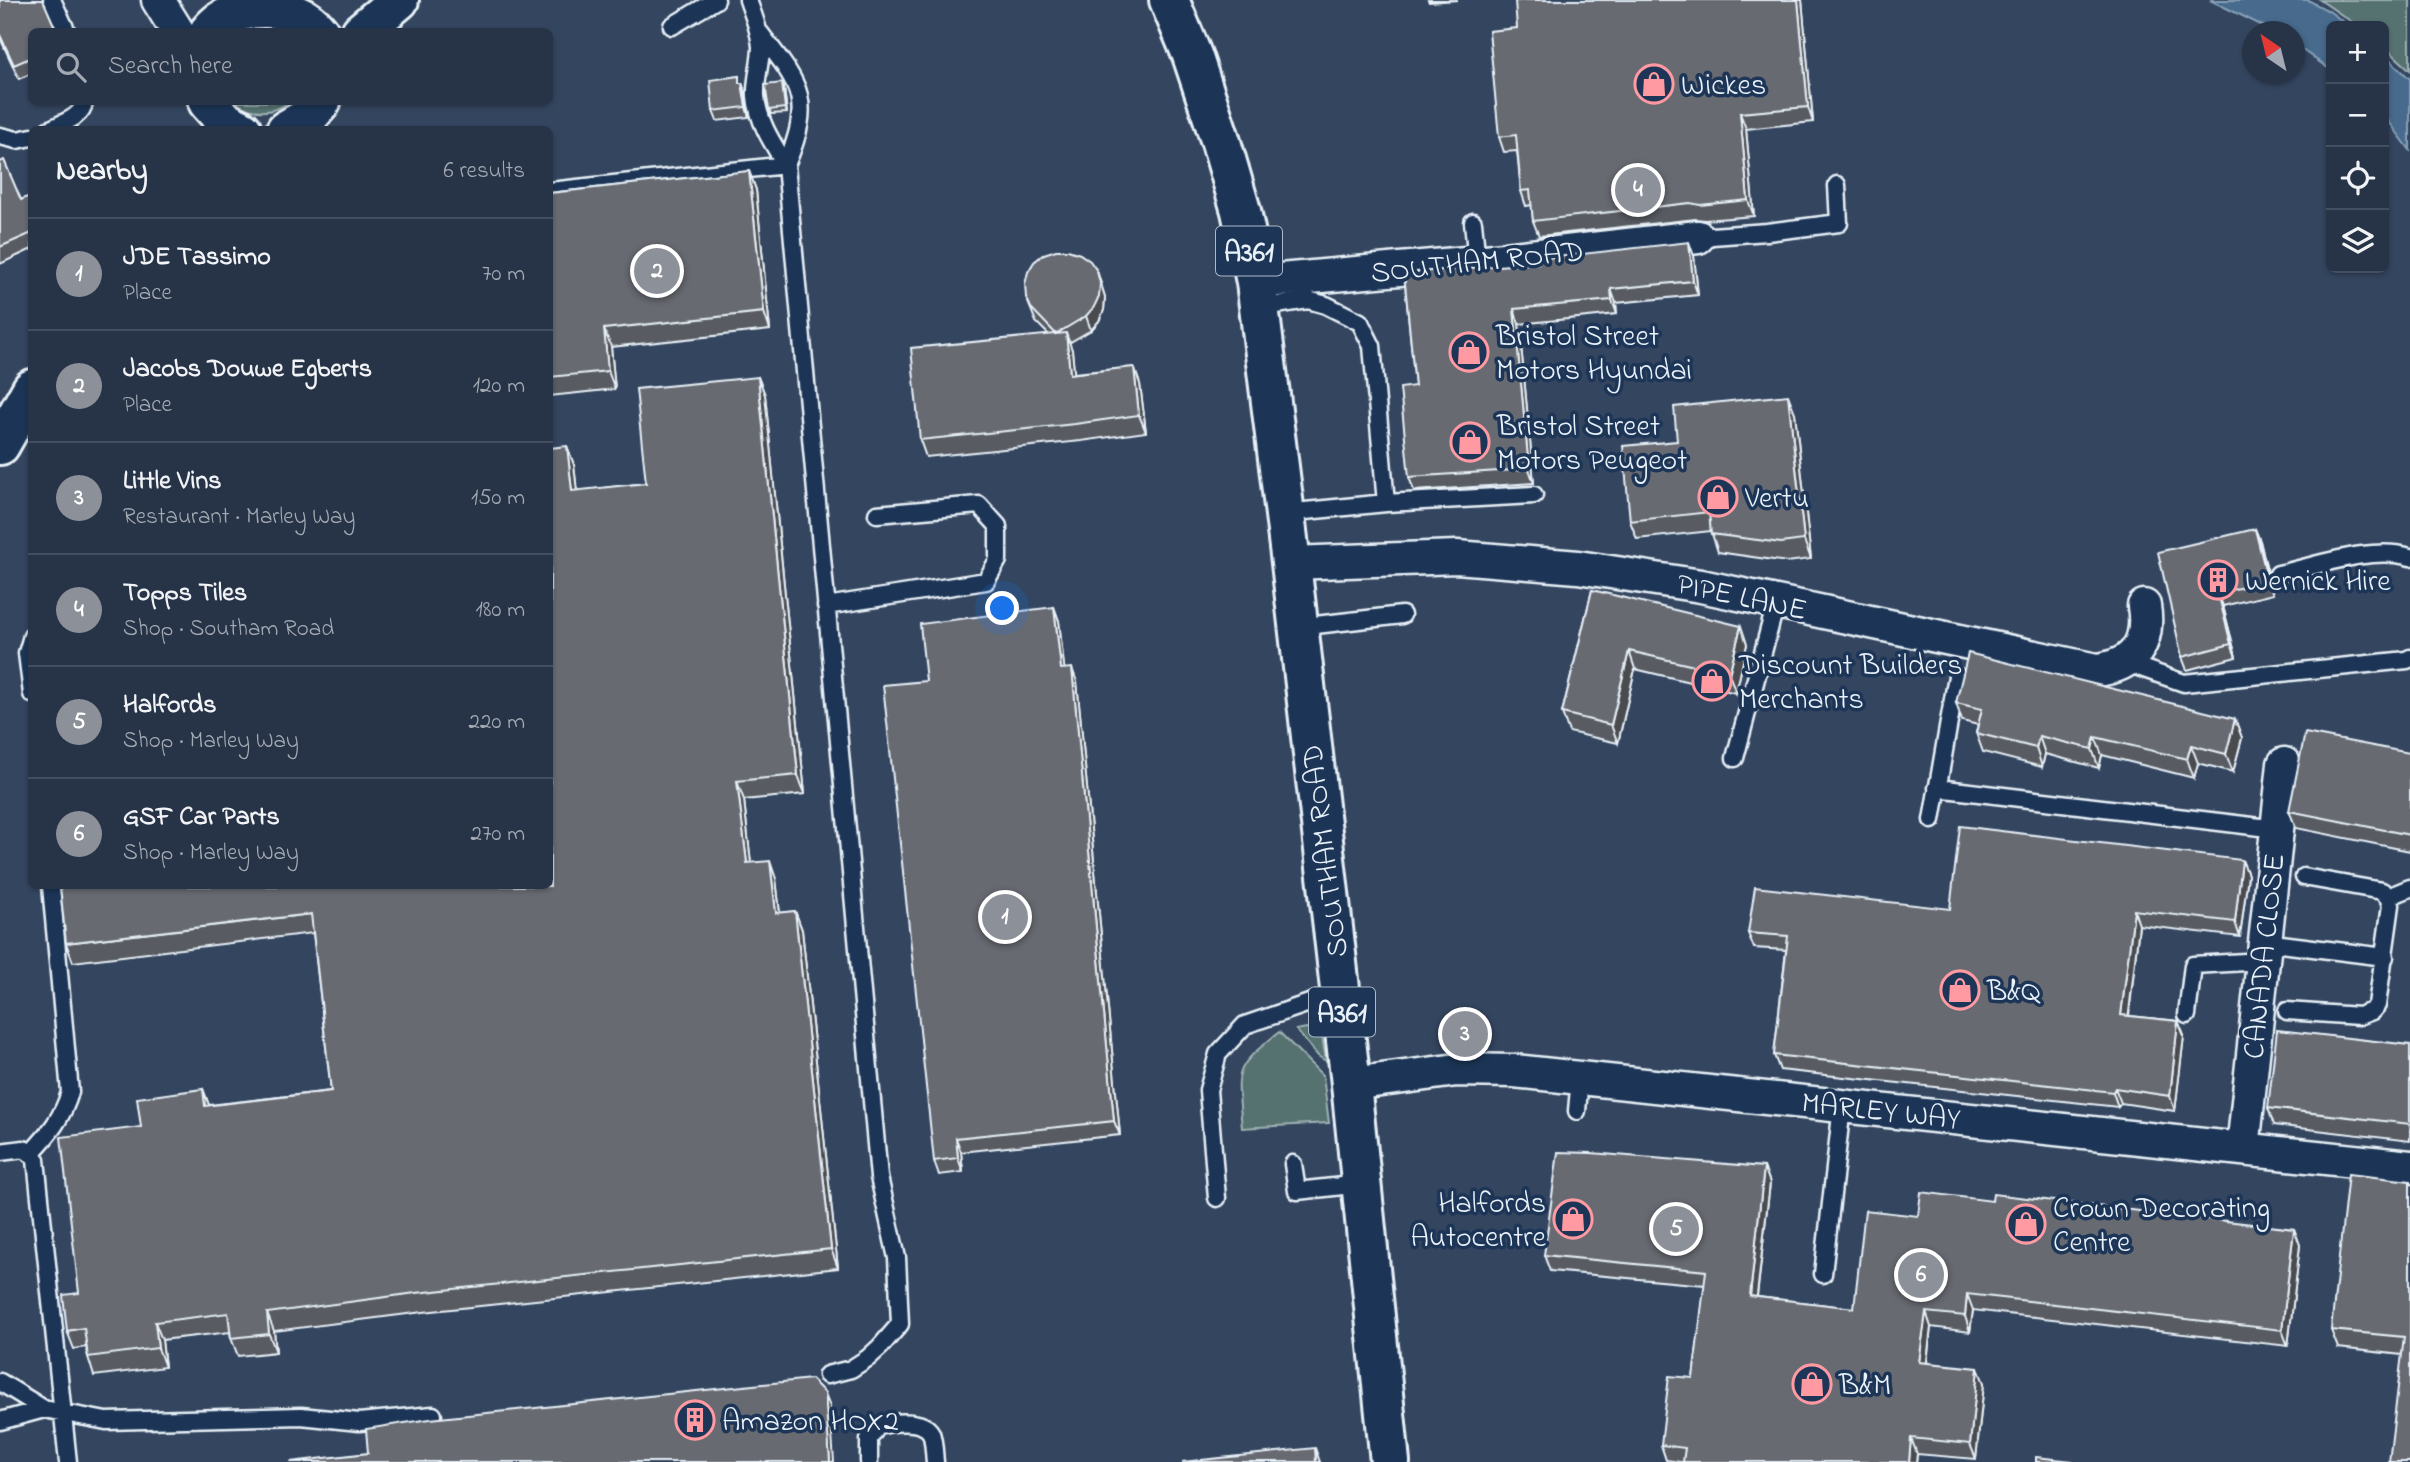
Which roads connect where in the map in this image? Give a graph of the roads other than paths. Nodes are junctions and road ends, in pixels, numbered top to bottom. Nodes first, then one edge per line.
1 (52, 0) edge
2 (158, 0) edge
3 (399, 0) edge
4 (716, 0) edge
5 (748, 0) edge
6 (1169, 0) edge
7 (277, 1) edge
8 (672, 26) dead end
9 (65, 28) edge
10 (176, 28) edge
11 (211, 28) edge
12 (317, 28) edge
13 (365, 28) edge
14 (758, 31) junction
15 (83, 105) edge
16 (204, 105) edge
17 (208, 105) edge
18 (318, 105) edge
19 (56, 126) edge
20 (198, 126) edge
21 (234, 126) edge
22 (292, 126) edge
23 (0, 136) edge
24 (28, 138) edge
25 (786, 165) junction
26 (1837, 185) dead end
27 (553, 191) edge
28 (1473, 222) dead end
29 (1698, 237) joint
30 (1477, 262) junction
31 (1257, 295) junction
32 (28, 396) edge
33 (0, 445) edge
34 (1534, 495) dead end
35 (1386, 503) junction
36 (1285, 513) junction
37 (877, 514) dead end
38 (2410, 557) edge
39 (1291, 563) junction
40 (2278, 574) dead end
41 (1776, 603) junction
42 (826, 606) junction
43 (2144, 606) dead end
44 (1402, 615) dead end
45 (1298, 627) junction
46 (2410, 658) edge
47 (2124, 662) junction
48 (1956, 676) dead end
49 (1735, 758) dead end
50 (2284, 764) dead end
51 (1937, 788) junction
52 (1932, 820) dead end
53 (2277, 829) junction
54 (2304, 877) dead end
55 (2410, 888) edge
56 (51, 889) edge
57 (2388, 897) junction
58 (2264, 952) junction
59 (2385, 957) junction
60 (1340, 995) junction
61 (2287, 1011) dead end
62 (2187, 1015) dead end
63 (1580, 1078) junction
64 (1351, 1084) junction
65 (1842, 1106) junction
66 (1577, 1111) dead end
67 (2242, 1149) junction
68 (0, 1152) edge
69 (31, 1153) junction
70 (1293, 1164) dead end
71 (2410, 1167) edge
72 (1361, 1184) junction
73 (1217, 1198) dead end
74 (1823, 1274) dead end
75 (827, 1375) dead end
76 (0, 1382) edge
77 (44, 1409) junction
78 (62, 1411) junction
79 (433, 1415) dead end
80 (0, 1421) edge
81 (68, 1462) edge
82 (869, 1462) edge
83 (935, 1462) edge
84 (1390, 1462) edge

1 - 9 lane
2 - 10 street
3 - 13 main road
4 - 8 lane
5 - 14 lane
6 - 31 main road, SOUTHAM ROAD / A361
7 - 11 main road
7 - 12 main road
14 - 25 lane
14 - 25 lane
15 - 19 lane
16 - 20 main road
17 - 21 main road
18 - 22 main road
23 - 24 lane
25 - 27 lane
25 - 42 lane
26 - 29 lane
28 - 30 lane
29 - 30 street, SOUTHAM ROAD
30 - 31 street, SOUTHAM ROAD
31 - 35 lane
31 - 36 main road, SOUTHAM ROAD / A361
32 - 33 main road
34 - 35 lane
35 - 36 lane
36 - 39 main road, SOUTHAM ROAD / A361
37 - 42 lane
38 - 40 lane
39 - 41 street, PIPE LANE
39 - 45 main road, SOUTHAM ROAD / A361
41 - 47 street, PIPE LANE
41 - 49 lane
42 - 75 lane
43 - 47 street
44 - 45 lane
45 - 60 main road, SOUTHAM ROAD / A361
46 - 47 lane
48 - 51 lane
50 - 53 street, CANADA CLOSE
51 - 52 lane
51 - 53 lane
53 - 58 street, CANADA CLOSE
54 - 57 lane
55 - 57 lane
56 - 69 lane
57 - 59 lane
58 - 59 lane
58 - 62 lane
58 - 67 street, CANADA CLOSE
59 - 61 lane
60 - 64 main road, SOUTHAM ROAD / A361
60 - 73 lane
63 - 64 street, MARLEY WAY
63 - 65 street, MARLEY WAY
63 - 66 lane
64 - 72 main road, SOUTHAM ROAD / A361
65 - 67 street, MARLEY WAY
65 - 74 lane
67 - 71 street, MARLEY WAY
68 - 69 lane
69 - 78 lane
70 - 72 lane
72 - 84 main road, SOUTHAM ROAD / A361
76 - 77 lane
77 - 78 lane
77 - 80 lane
78 - 79 lane
78 - 81 lane
82 - 83 lane

